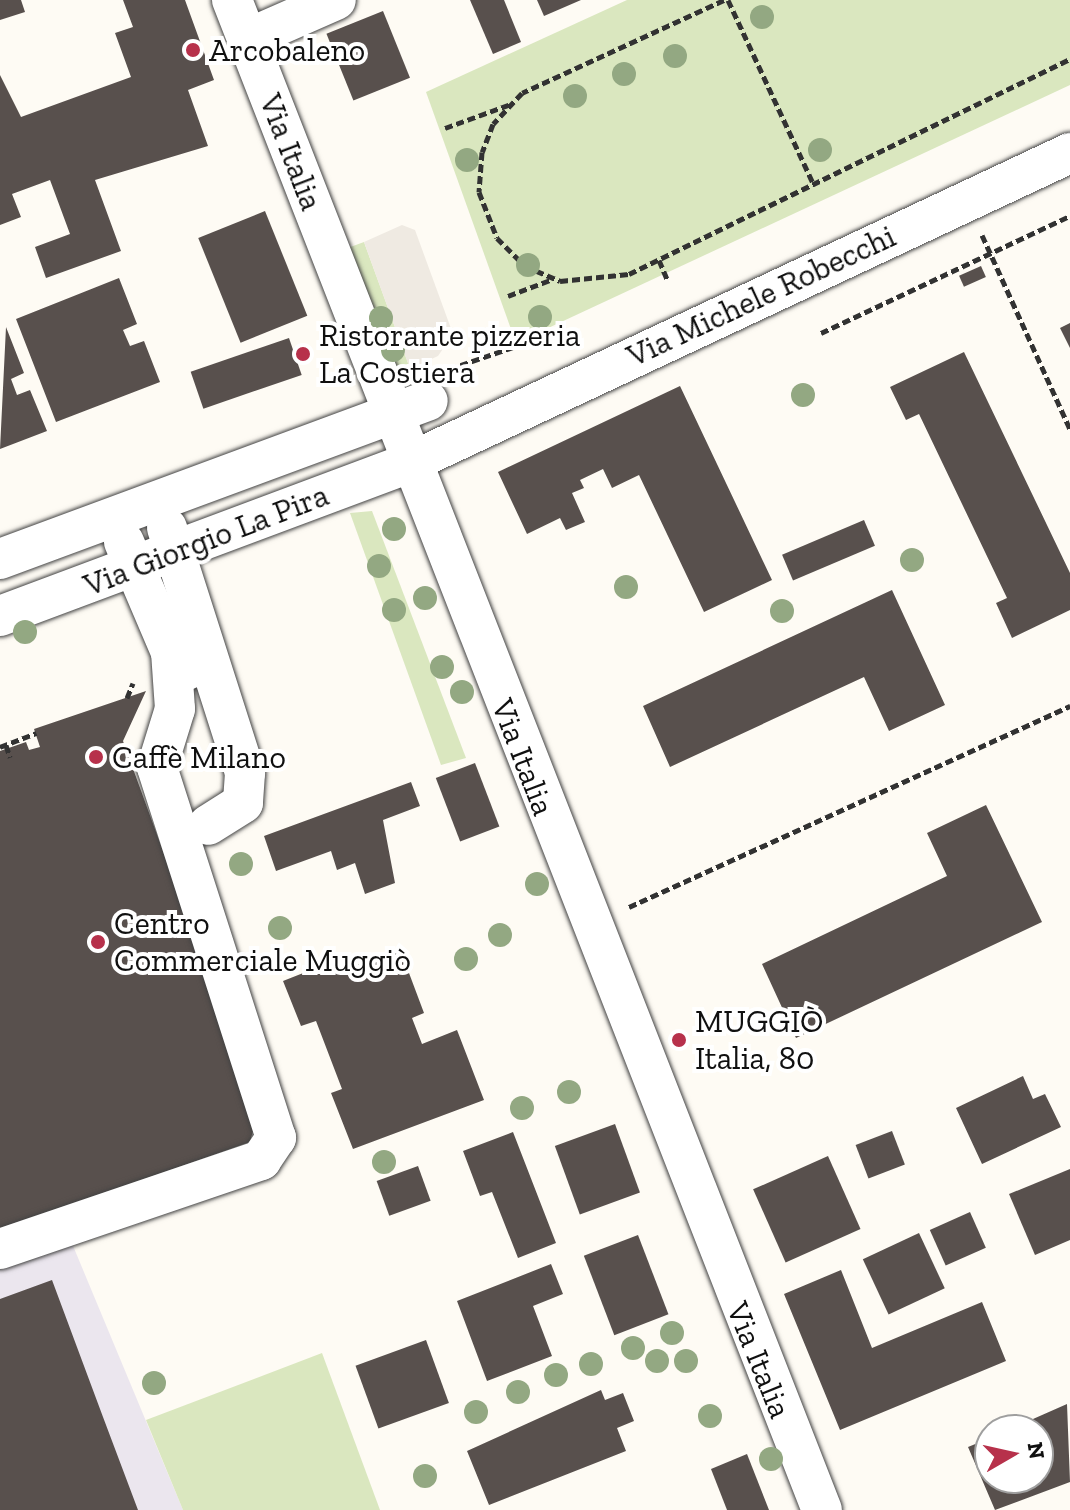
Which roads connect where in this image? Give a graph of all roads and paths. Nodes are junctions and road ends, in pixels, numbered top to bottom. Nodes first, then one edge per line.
1 (232, 0) edge
2 (336, 0) edge
3 (726, 0) edge
4 (247, 39) junction
5 (1070, 59) edge
6 (512, 104) junction
7 (445, 128) dead end
8 (1070, 153) edge
9 (814, 185) junction
10 (967, 202) junction
11 (1070, 216) edge
12 (990, 253) junction
13 (659, 260) junction
14 (554, 278) junction
15 (668, 281) dead end
16 (508, 296) dead end
17 (821, 333) dead end
18 (516, 346) dead end
19 (419, 398) junction
20 (1070, 429) edge
21 (411, 462) junction
22 (159, 505) junction
23 (116, 520) junction
24 (175, 553) junction
25 (0, 559) edge
26 (133, 568) junction
27 (0, 616) edge
28 (171, 652) junction
29 (227, 703) junction
30 (1070, 706) edge
31 (36, 733) dead end
32 (3, 746) edge
33 (10, 757) dead end
34 (208, 825) dead end
35 (621, 911) dead end
36 (0, 1249) edge
37 (822, 1510) edge

1 - 4 street, Via Italia
2 - 4 street
3 - 6 path
3 - 9 path
4 - 19 street, Via Italia
5 - 9 path
6 - 7 path
6 - 14 path
8 - 10 street, Via Michele Robecchi
9 - 13 path
10 - 12 path
10 - 21 street, Via Michele Robecchi
11 - 12 path
12 - 17 path
12 - 20 path
13 - 14 path
13 - 15 path
14 - 16 path
18 - 19 path
19 - 21 street, Via Italia
19 - 22 street, Via Giorgio La Pira
21 - 24 street, Via Giorgio La Pira
21 - 37 street, Via Italia
22 - 23 street, Via Giorgio La Pira
22 - 24 street
23 - 25 street, Via Giorgio La Pira
23 - 26 street
24 - 26 street, Via Giorgio La Pira
24 - 29 street
26 - 27 street, Via Giorgio La Pira
26 - 28 street
28 - 29 street
28 - 36 street
29 - 34 street
30 - 35 path
31 - 32 path
32 - 33 path

